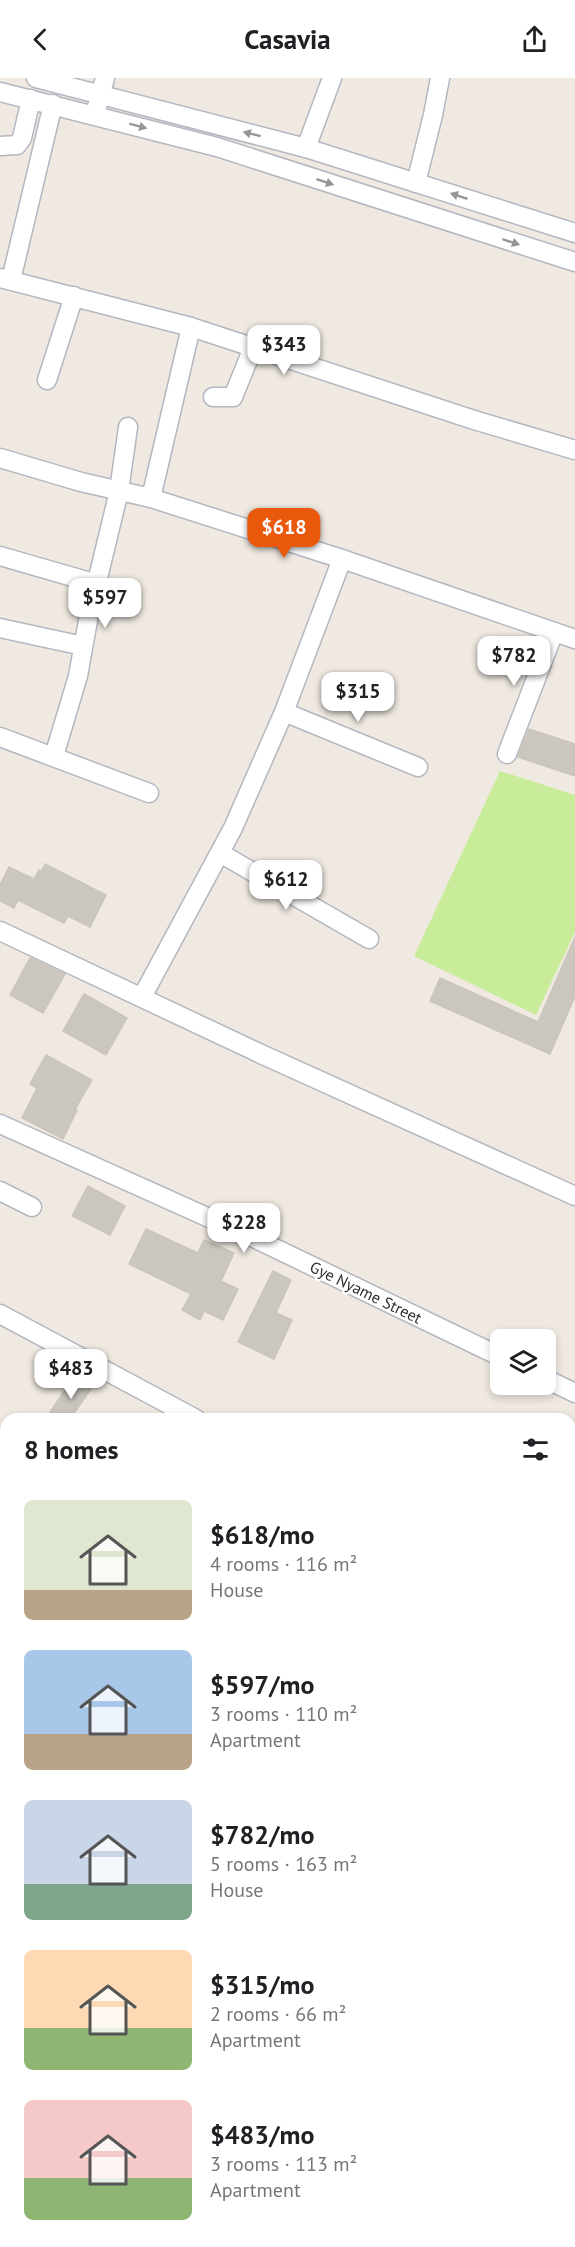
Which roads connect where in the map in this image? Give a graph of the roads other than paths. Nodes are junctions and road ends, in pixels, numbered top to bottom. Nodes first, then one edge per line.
1 (36, 78) edge
2 (332, 78) edge
3 (440, 78) edge
4 (103, 87) edge
5 (0, 92) edge
6 (31, 99) junction
7 (53, 105) junction
8 (95, 115) junction
9 (0, 146) edge
10 (306, 148) junction
11 (416, 183) junction
12 (575, 233) edge
13 (575, 262) edge
14 (6, 279) edge
15 (74, 296) junction
16 (192, 327) junction
17 (253, 348) junction
18 (47, 380) dead end
19 (213, 397) dead end
20 (128, 427) dead end
21 (575, 450) edge
22 (0, 458) edge
23 (119, 491) junction
24 (151, 498) junction
25 (0, 556) edge
26 (342, 559) junction
27 (97, 585) junction
28 (0, 628) edge
29 (554, 632) junction
30 (575, 639) edge
31 (83, 646) junction
32 (284, 712) junction
33 (0, 737) edge
34 (507, 754) dead end
35 (54, 756) junction
36 (418, 767) dead end
37 (149, 793) dead end
38 (220, 853) junction
39 (0, 931) edge
40 (369, 939) dead end
41 (142, 997) junction
42 (0, 1124) edge
43 (0, 1191) edge
44 (575, 1196) edge
45 (32, 1207) dead end
46 (0, 1314) edge
47 (490, 1352) edge
48 (556, 1383) edge
49 (575, 1393) edge
50 (185, 1413) edge

1 - 4 street
2 - 10 street
3 - 11 street
4 - 8 street
10 -> 4 street
5 - 6 street
6 - 7 street
6 - 9 street
7 - 8 street
7 - 14 street
8 -> 13 street
10 - 11 street
12 -> 11 street
14 - 15 street
15 - 16 street
15 - 18 street
16 - 17 street
16 - 24 street
17 - 19 street
17 - 21 street
20 - 23 street
22 - 23 street
23 - 24 street
23 - 27 street
24 - 26 street
25 - 27 street
26 - 29 street
26 - 32 street
27 - 31 street
28 - 31 street
29 - 30 street
29 - 34 street
31 - 35 street
32 - 36 street
32 - 38 street
33 - 35 street
35 - 37 street
38 - 40 street
38 - 41 street
39 - 41 street
41 - 44 street
42 - 47 street, Gye Nyame Street
43 - 45 street
46 - 50 street
48 - 49 street

